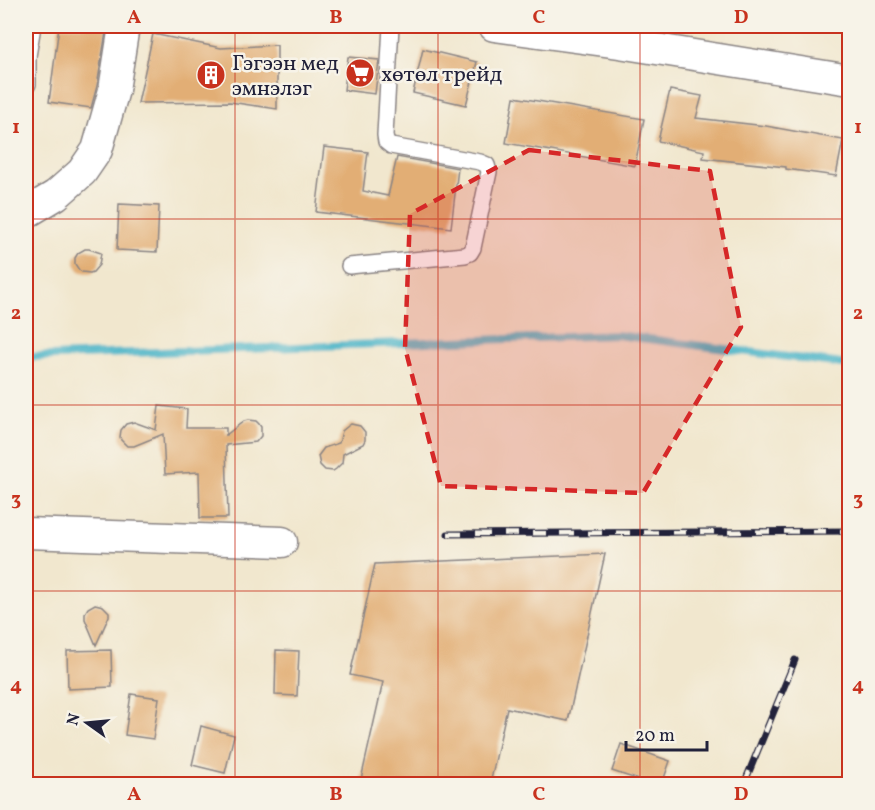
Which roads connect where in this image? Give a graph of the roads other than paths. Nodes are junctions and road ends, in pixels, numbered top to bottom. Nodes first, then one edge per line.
1 (33, 26) edge
2 (124, 26) edge
3 (391, 26) edge
4 (494, 26) edge
5 (27, 55) edge
6 (849, 81) edge
7 (26, 88) edge
8 (26, 213) edge
9 (349, 266) dead end
10 (26, 533) edge
11 (282, 542) dead end

1 - 5 lane
2 - 8 street
3 - 9 lane
4 - 6 street
5 - 7 lane
10 - 11 street

